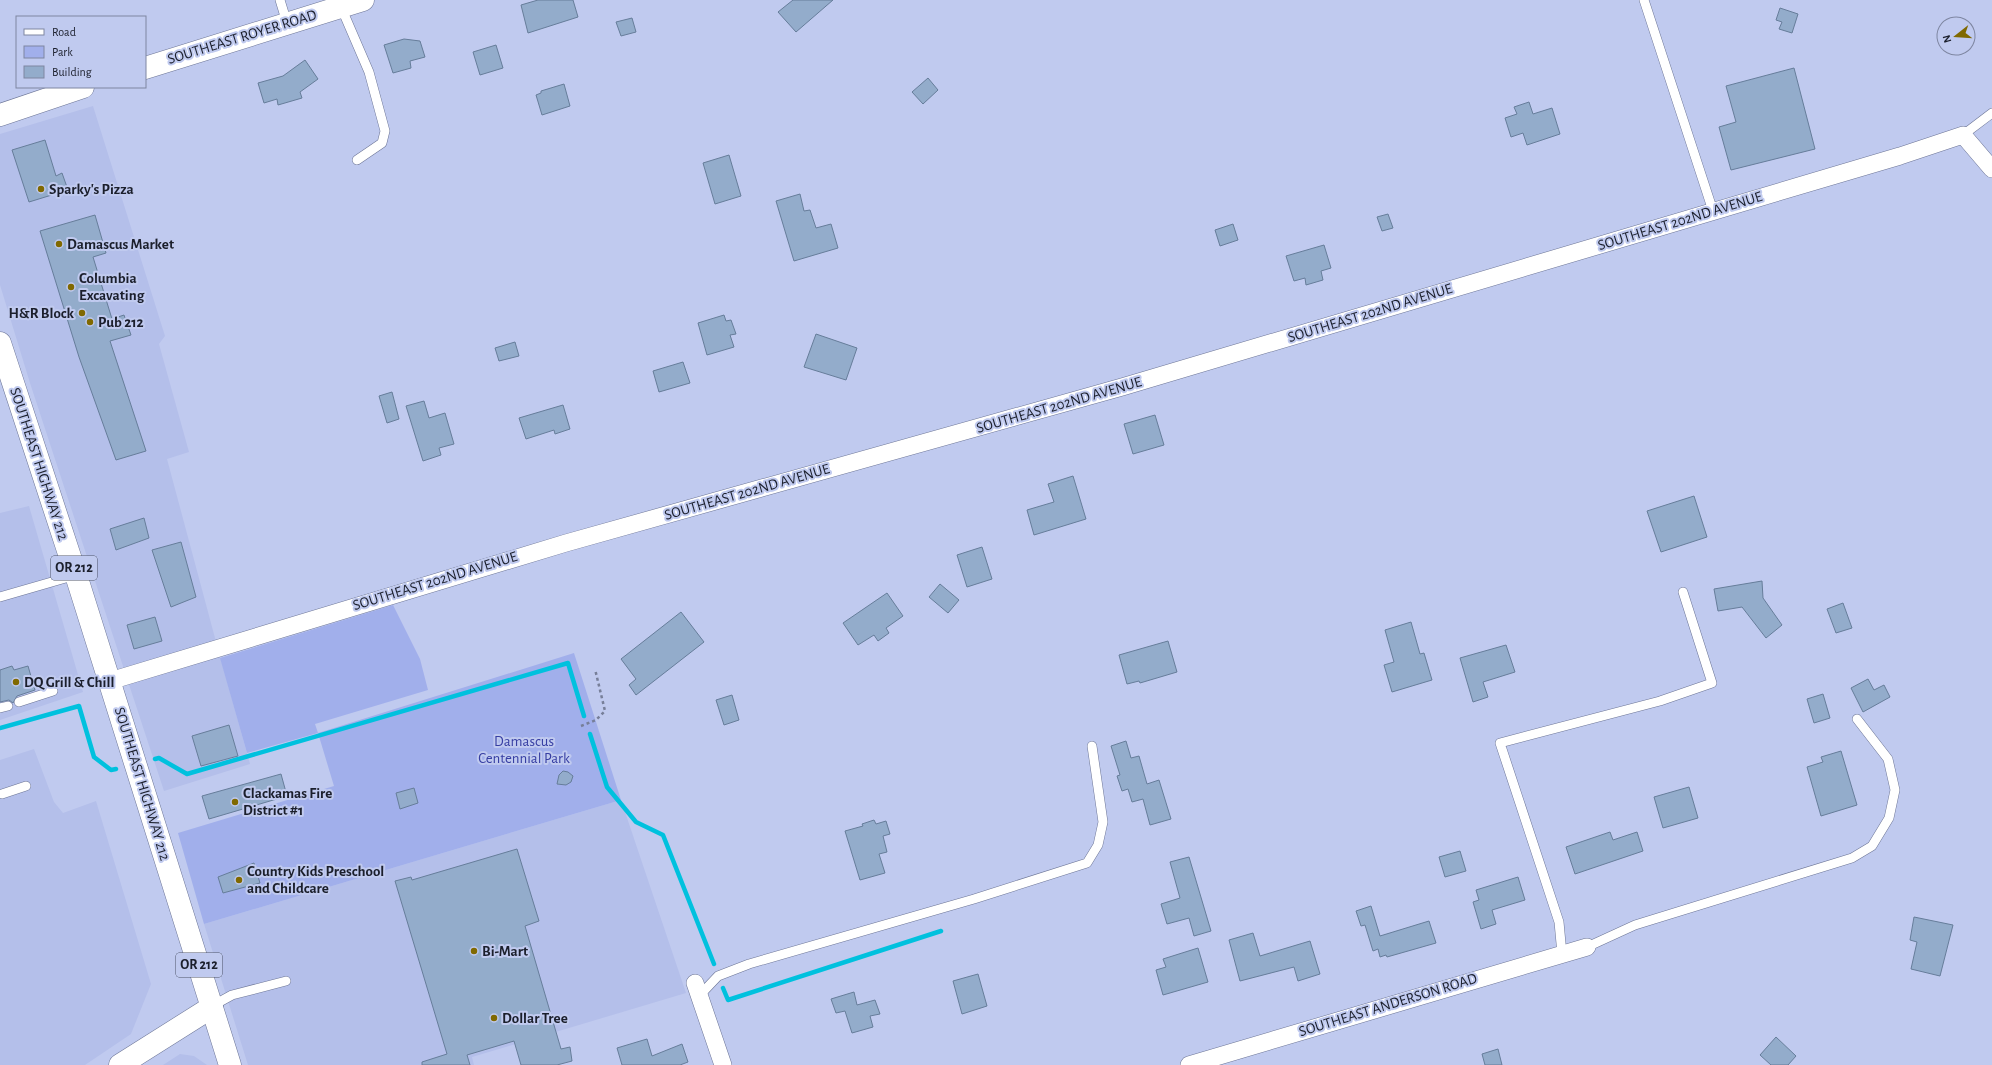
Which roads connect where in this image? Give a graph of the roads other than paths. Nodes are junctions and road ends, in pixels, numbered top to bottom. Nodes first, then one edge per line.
1 (280, 0) edge
2 (363, 0) edge
3 (1644, 0) edge
4 (341, 7) junction
5 (287, 23) junction
6 (146, 68) edge
7 (80, 88) edge
8 (1992, 113) edge
9 (0, 115) edge
10 (1963, 134) junction
11 (357, 160) dead end
12 (1992, 169) edge
13 (1713, 211) junction
14 (0, 343) edge
15 (76, 575) junction
16 (1684, 592) dead end
17 (0, 597) edge
18 (110, 681) junction
19 (54, 691) dead end
20 (19, 702) dead end
21 (1857, 719) dead end
22 (1092, 746) dead end
23 (26, 786) dead end
24 (2, 794) dead end
25 (1587, 947) joint
26 (1562, 954) junction
27 (286, 981) dead end
28 (698, 989) joint
29 (212, 1006) junction
30 (120, 1065) edge
31 (230, 1065) edge
32 (723, 1065) edge
33 (1189, 1065) edge

1 - 5 lane
2 - 4 main road, SOUTHEAST ROYER ROAD
3 - 13 lane
4 - 5 main road, SOUTHEAST ROYER ROAD
4 - 11 lane
5 - 6 main road, SOUTHEAST ROYER ROAD
7 - 9 main road
8 - 10 lane
10 - 12 street
10 - 13 street, SOUTHEAST 202ND AVENUE
13 - 18 street, SOUTHEAST 202ND AVENUE
14 - 15 main road, SOUTHEAST HIGHWAY 212 / OR 212
15 - 17 lane
15 - 18 main road, SOUTHEAST HIGHWAY 212 / OR 212
16 - 26 lane
18 - 29 main road, SOUTHEAST HIGHWAY 212 / OR 212
19 - 20 lane
21 - 25 lane
22 - 28 lane
23 - 24 lane
25 - 26 street, SOUTHEAST ANDERSON ROAD
26 - 33 street, SOUTHEAST ANDERSON ROAD
27 - 29 lane
28 - 32 street
29 - 30 main road
29 - 31 main road, SOUTHEAST HIGHWAY 212 / OR 212

